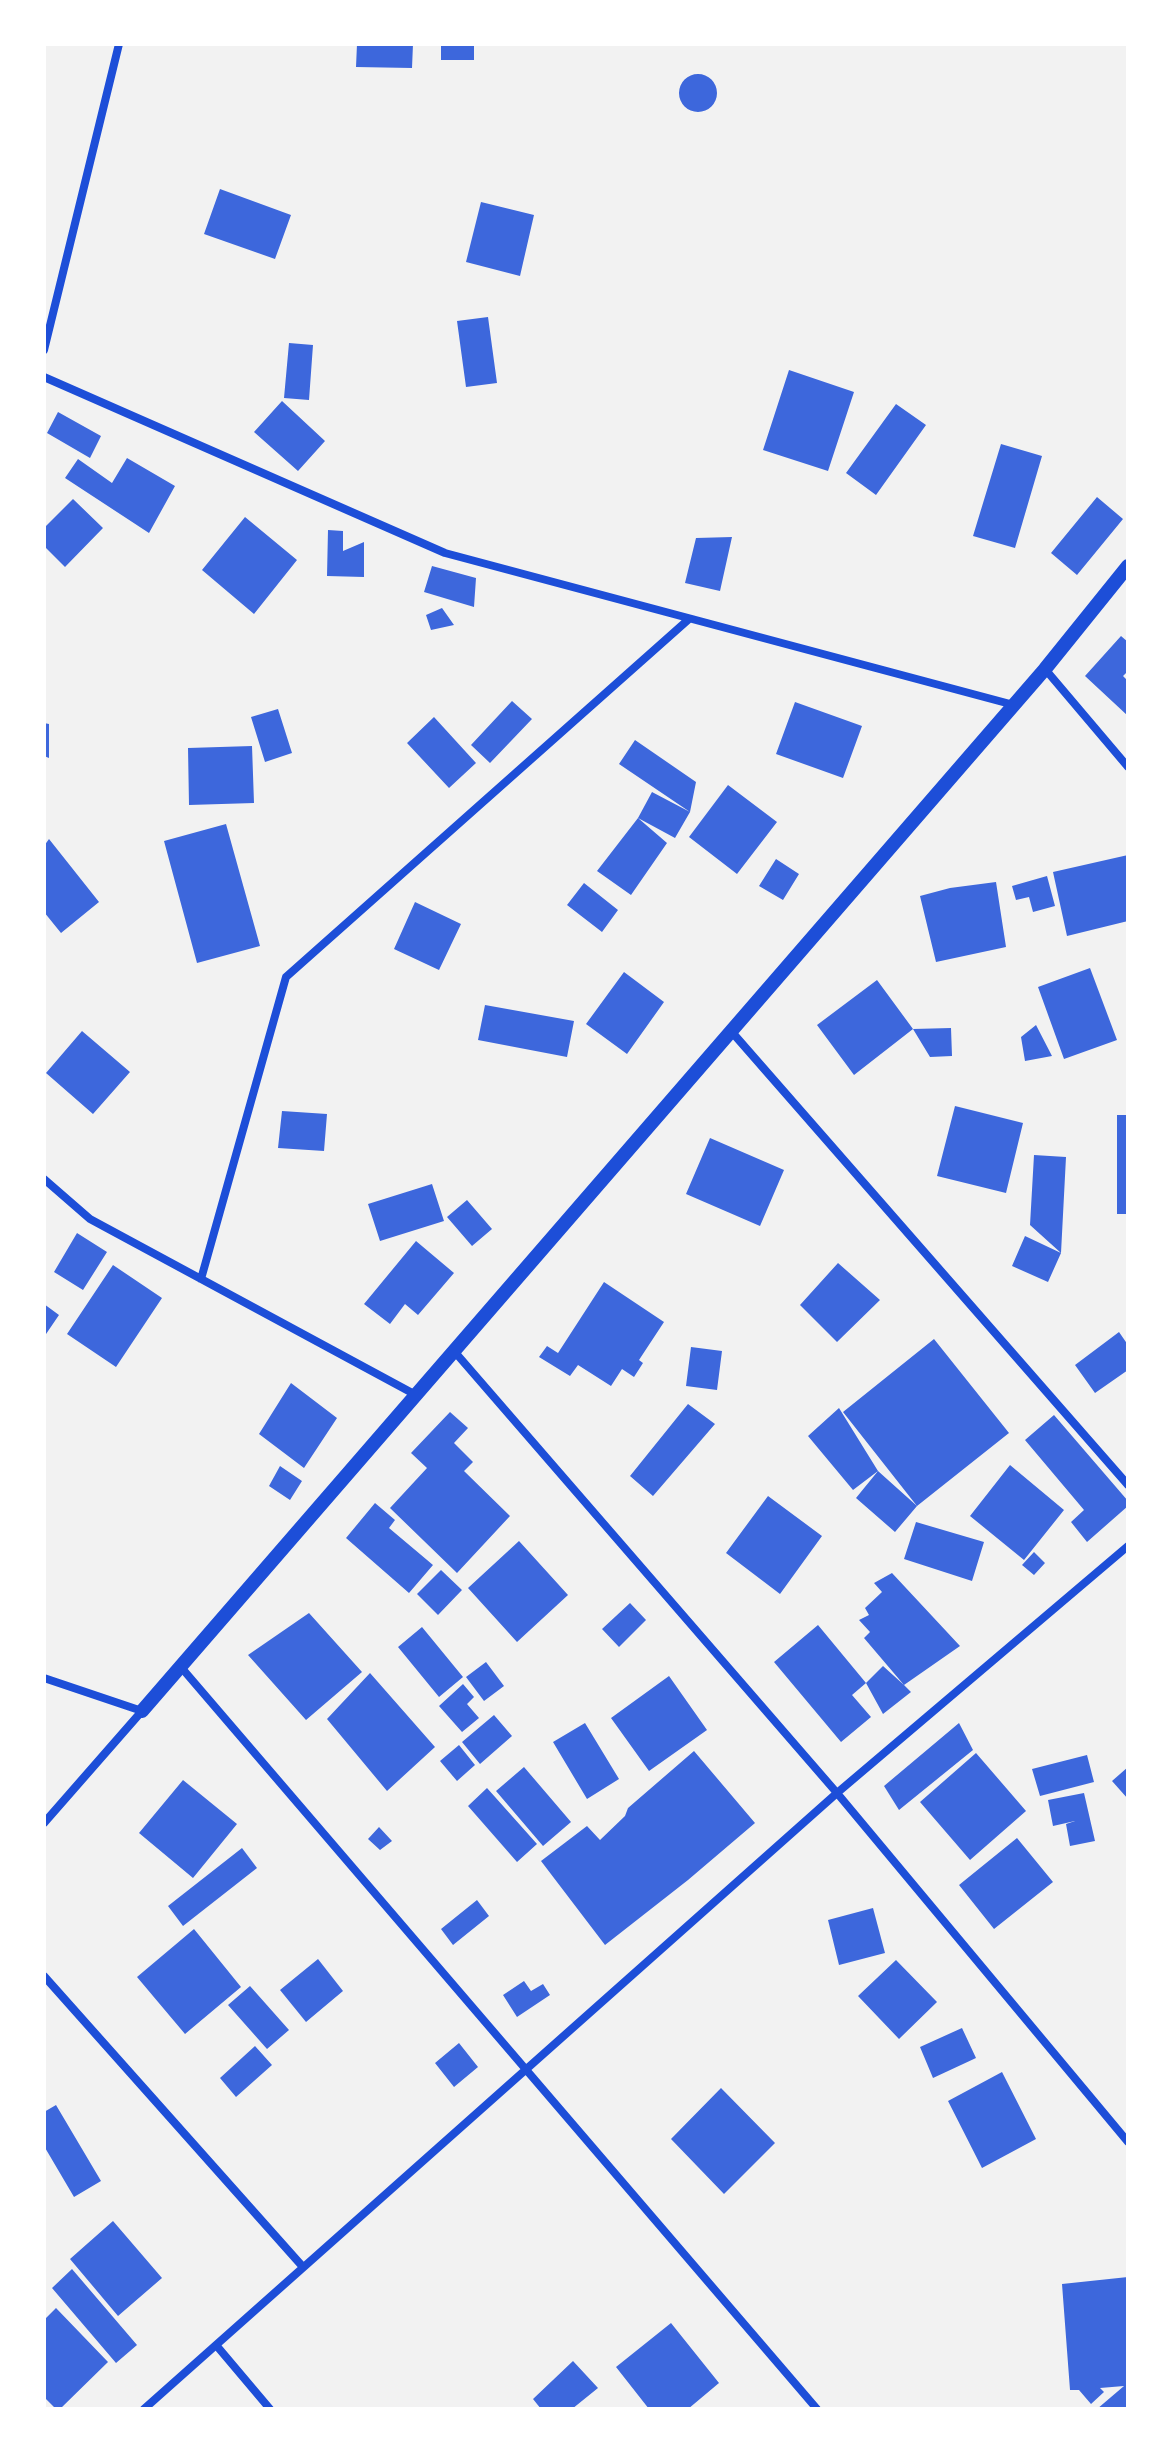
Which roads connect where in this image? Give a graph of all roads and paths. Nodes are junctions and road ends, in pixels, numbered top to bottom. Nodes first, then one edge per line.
1 (119, 44) edge
2 (44, 350) edge
3 (44, 377) edge
4 (1128, 566) edge
5 (689, 619) junction
6 (1045, 669) junction
7 (1014, 705) junction
8 (1128, 767) edge
9 (731, 1031) junction
10 (44, 1179) edge
11 (201, 1279) junction
12 (454, 1351) junction
13 (416, 1395) junction
14 (1128, 1485) edge
15 (1128, 1546) edge
16 (180, 1666) junction
17 (44, 1678) edge
18 (142, 1711) junction
19 (837, 1793) junction
20 (44, 1823) edge
21 (44, 1976) edge
22 (526, 2070) junction
23 (1128, 2142) edge
24 (303, 2267) junction
25 (216, 2345) junction
26 (144, 2409) edge
27 (270, 2409) edge
28 (817, 2409) edge

1 - 2 street
3 - 5 street
4 - 6 street
5 - 7 street
5 - 11 street
6 - 7 street
6 - 8 street
7 - 9 street
9 - 12 street
9 - 14 street
10 - 11 street
11 - 13 street
12 - 13 street
12 - 19 street
13 - 16 street
15 - 19 street
16 - 18 street
16 - 22 street
17 - 18 street
18 - 20 street
19 - 22 street
19 - 23 street
21 - 24 street
22 - 24 street
22 - 28 street
24 - 25 street
25 - 26 street
25 - 27 street

